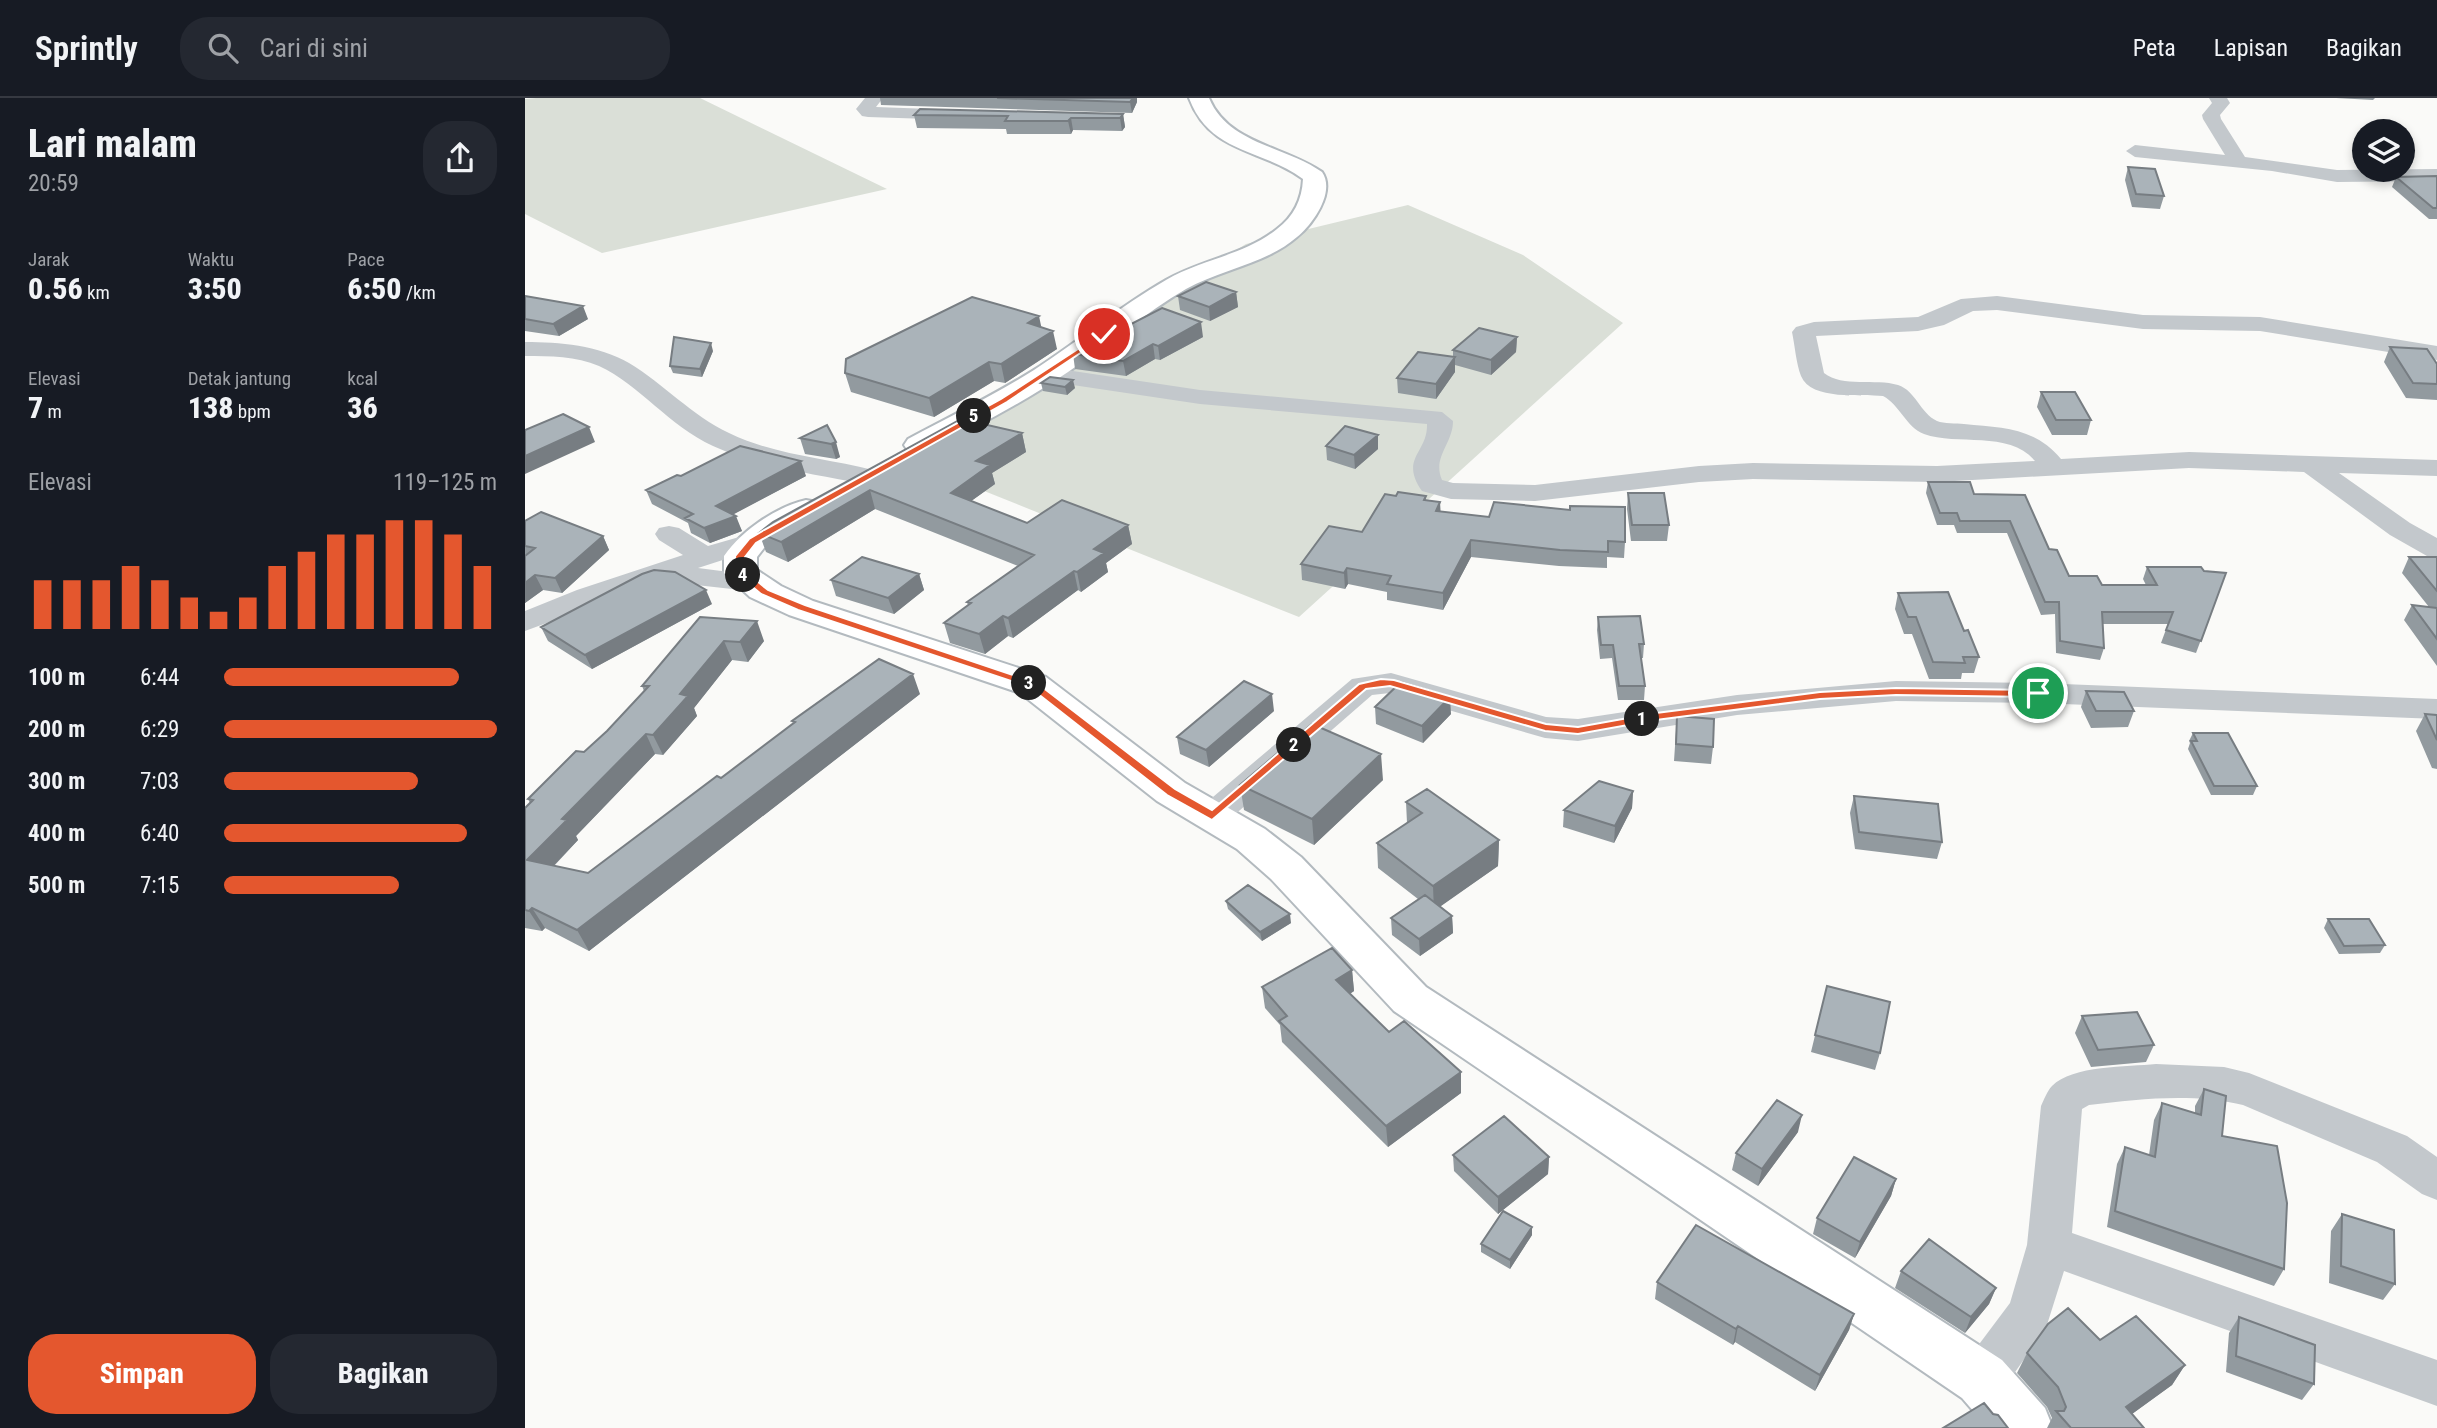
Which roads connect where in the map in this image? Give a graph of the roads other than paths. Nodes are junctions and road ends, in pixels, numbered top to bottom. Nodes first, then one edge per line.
1 (874, 98) edge
2 (1199, 98) edge
3 (2218, 98) edge
4 (976, 116) edge
5 (2135, 151) dead end
6 (2240, 163) junction
7 (2437, 175) edge
8 (525, 349) edge
9 (2437, 353) edge
10 (1047, 374) junction
11 (2313, 466) junction
12 (2054, 467) junction
13 (2437, 468) edge
14 (863, 477) junction
15 (669, 534) dead end
16 (753, 541) junction
17 (2437, 550) edge
18 (704, 556) junction
19 (656, 573) junction
20 (750, 582) junction
21 (525, 622) edge
22 (2437, 709) edge
23 (1212, 816) junction
24 (2437, 1181) edge
25 (2049, 1245) junction
26 (1982, 1379) junction
27 (2437, 1383) edge
28 (2025, 1428) edge

1 - 4 street
2 - 10 main road
3 - 6 street
5 - 6 street
6 - 7 street
8 - 14 street
9 - 12 street
10 - 12 street
10 - 14 main road
11 - 12 street
11 - 13 street
11 - 17 street
14 - 16 main road
15 - 18 street
16 - 18 street
16 - 20 main road
18 - 19 street
19 - 20 street
19 - 21 street
20 - 23 main road
22 - 23 street
23 - 26 main road
24 - 25 street
25 - 26 street
25 - 27 street
26 - 28 main road

